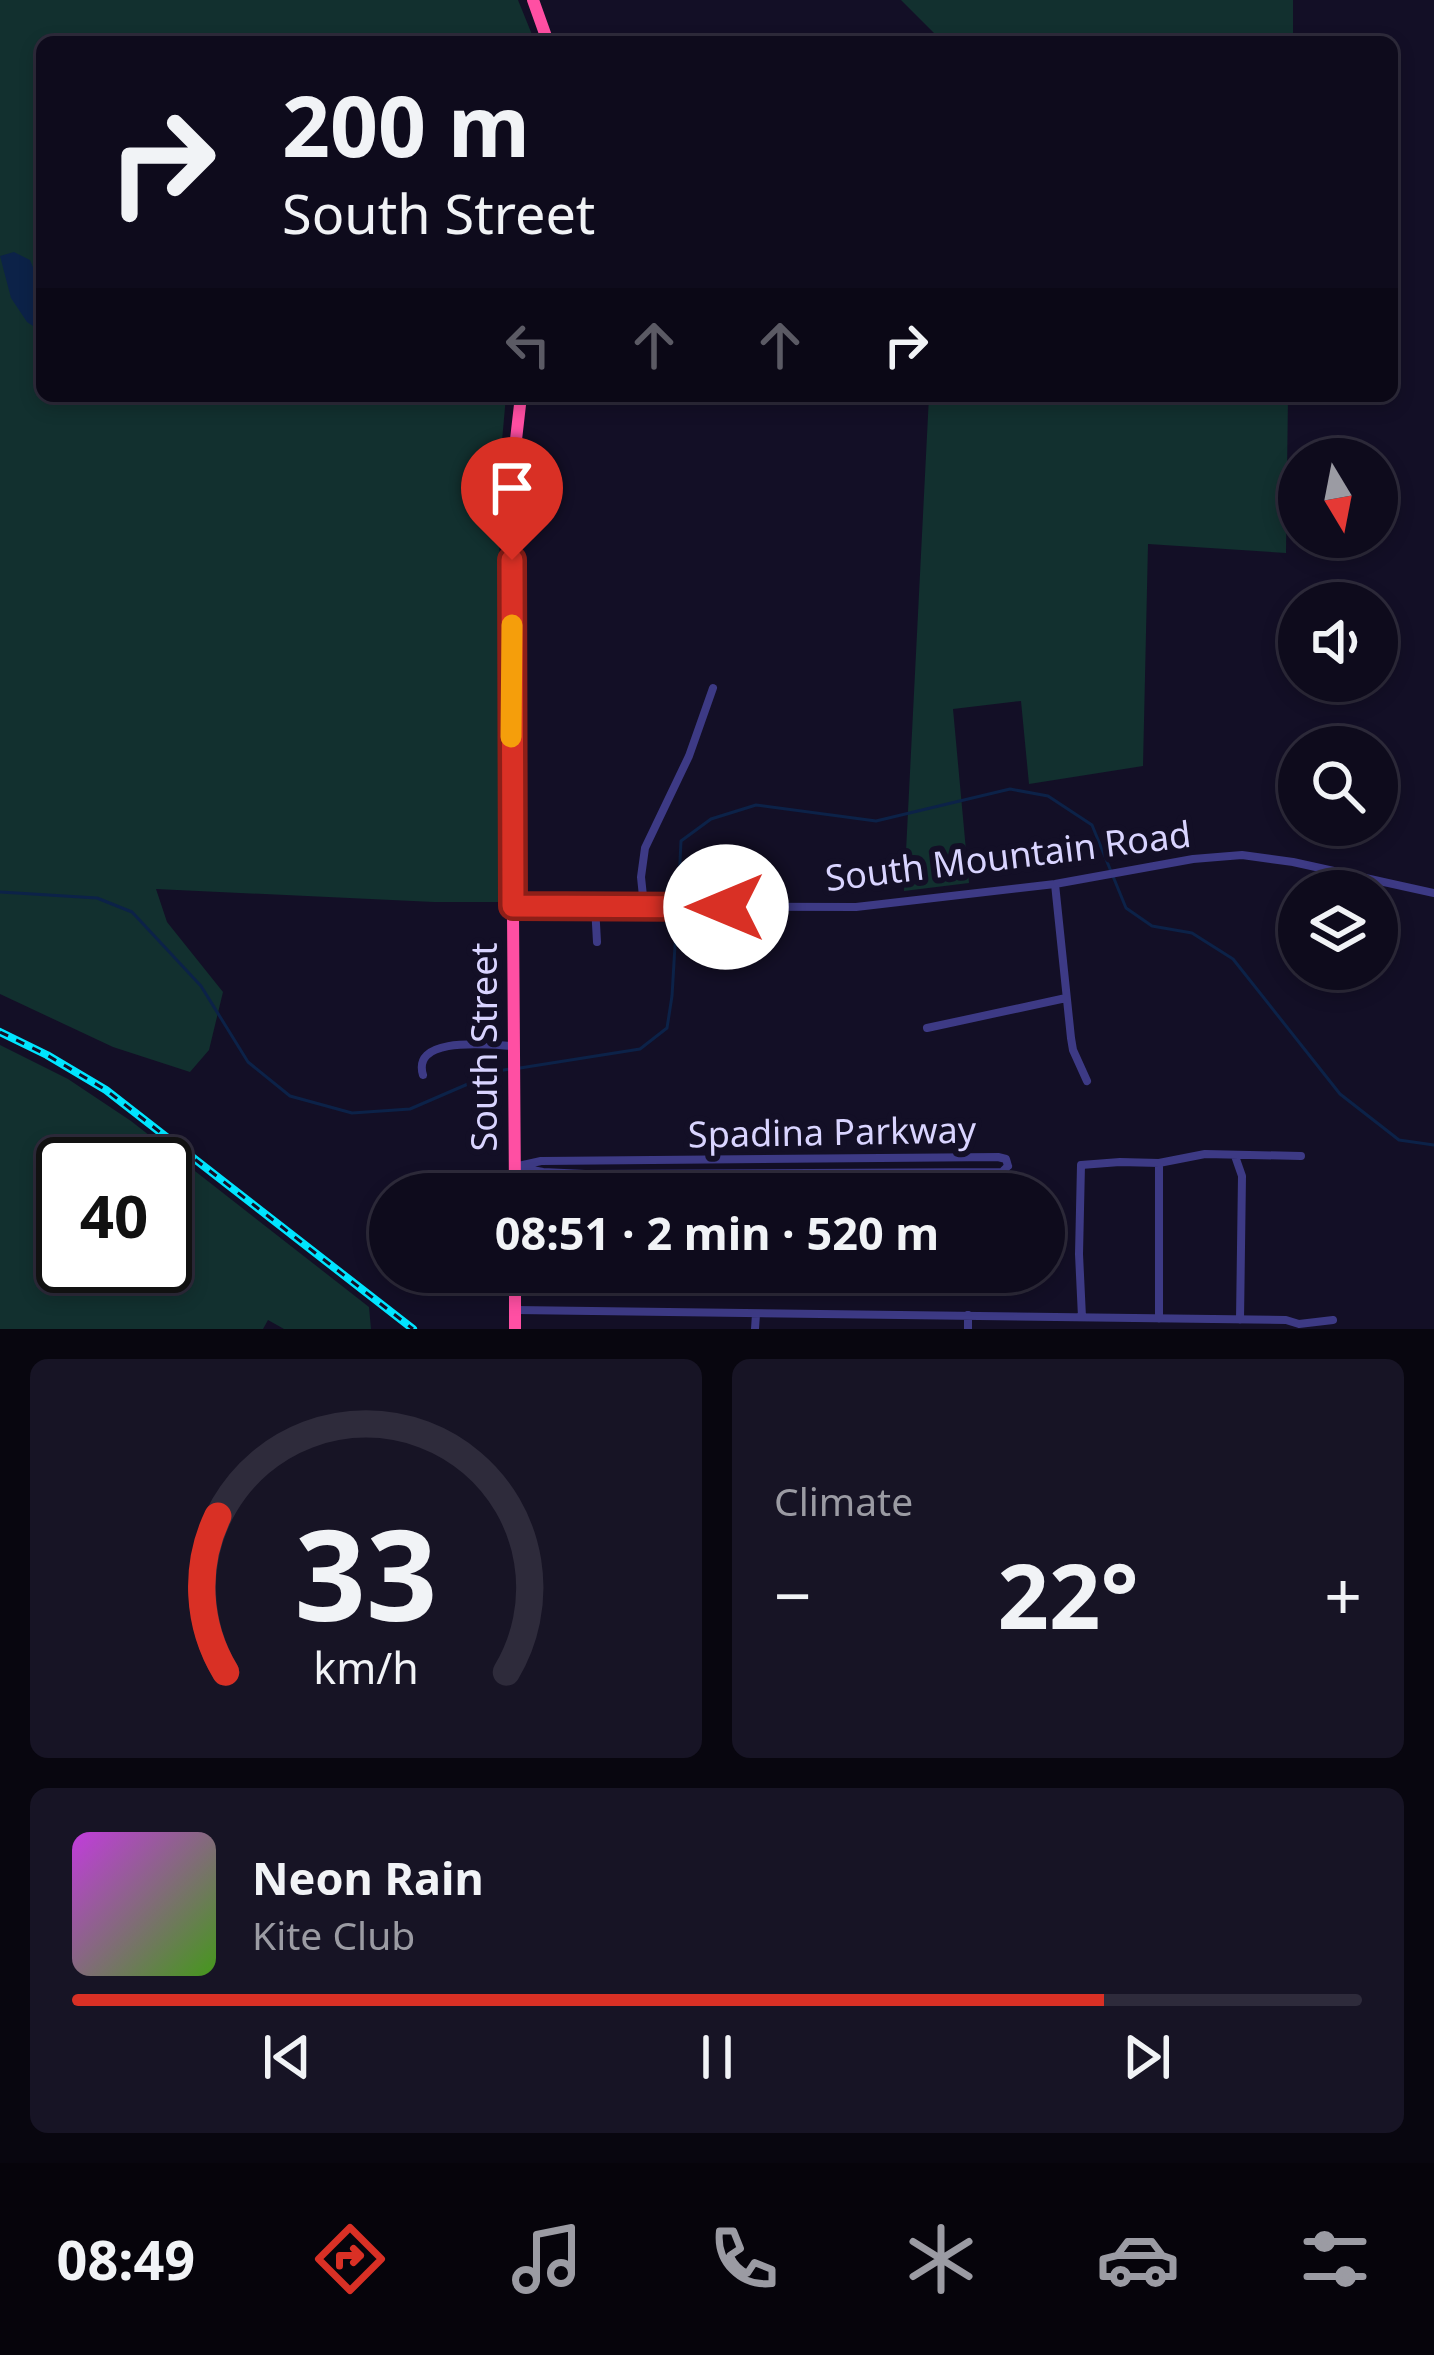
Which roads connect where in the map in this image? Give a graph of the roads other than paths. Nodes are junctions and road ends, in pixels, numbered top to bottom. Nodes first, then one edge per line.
1 (533, 0) edge
2 (546, 36) edge
3 (520, 402) edge
4 (713, 688) dead end
5 (1055, 884) junction
6 (1434, 893) edge
7 (513, 906) junction
8 (596, 906) junction
9 (644, 906) junction
10 (597, 942) dead end
11 (1066, 998) junction
12 (926, 1028) dead end
13 (514, 1046) junction
14 (423, 1075) dead end
15 (1087, 1081) dead end
16 (1235, 1156) junction
17 (1301, 1156) dead end
18 (774, 1160) junction
19 (658, 1161) junction
20 (1159, 1163) junction
21 (514, 1166) junction
22 (514, 1173) edge
23 (600, 1173) edge
24 (657, 1173) edge
25 (773, 1173) joint
26 (516, 1293) edge
27 (516, 1310) junction
28 (756, 1314) junction
29 (968, 1315) junction
30 (1082, 1317) junction
31 (1159, 1318) junction
32 (1240, 1320) junction
33 (1333, 1320) dead end
34 (1300, 1326) edge
35 (515, 1329) edge
36 (755, 1329) edge
37 (968, 1329) edge

1 - 2 highway
3 - 7 highway, South Street
4 - 9 street
5 - 6 street, South Mountain Road
5 - 9 street, South Mountain Road
5 - 11 street
7 - 8 street, South Mountain Road
7 - 13 highway, South Street
8 - 9 street, South Mountain Road
8 - 10 street
11 - 12 street
11 - 15 street
13 - 14 street
13 - 21 highway, South Street
16 - 17 street
16 - 20 street
16 - 32 street
18 - 19 street, Spadina Parkway
18 - 25 street
18 - 25 street, Spadina Parkway
19 - 21 street, Spadina Parkway
19 - 24 street
20 - 30 street
20 - 31 street
21 - 22 highway, South Street
21 - 23 street, Spadina Parkway
26 - 27 highway
27 - 28 street
27 - 35 highway
28 - 29 street
28 - 36 street
29 - 30 street
29 - 37 street
30 - 31 street
31 - 32 street
32 - 34 street
33 - 34 street

